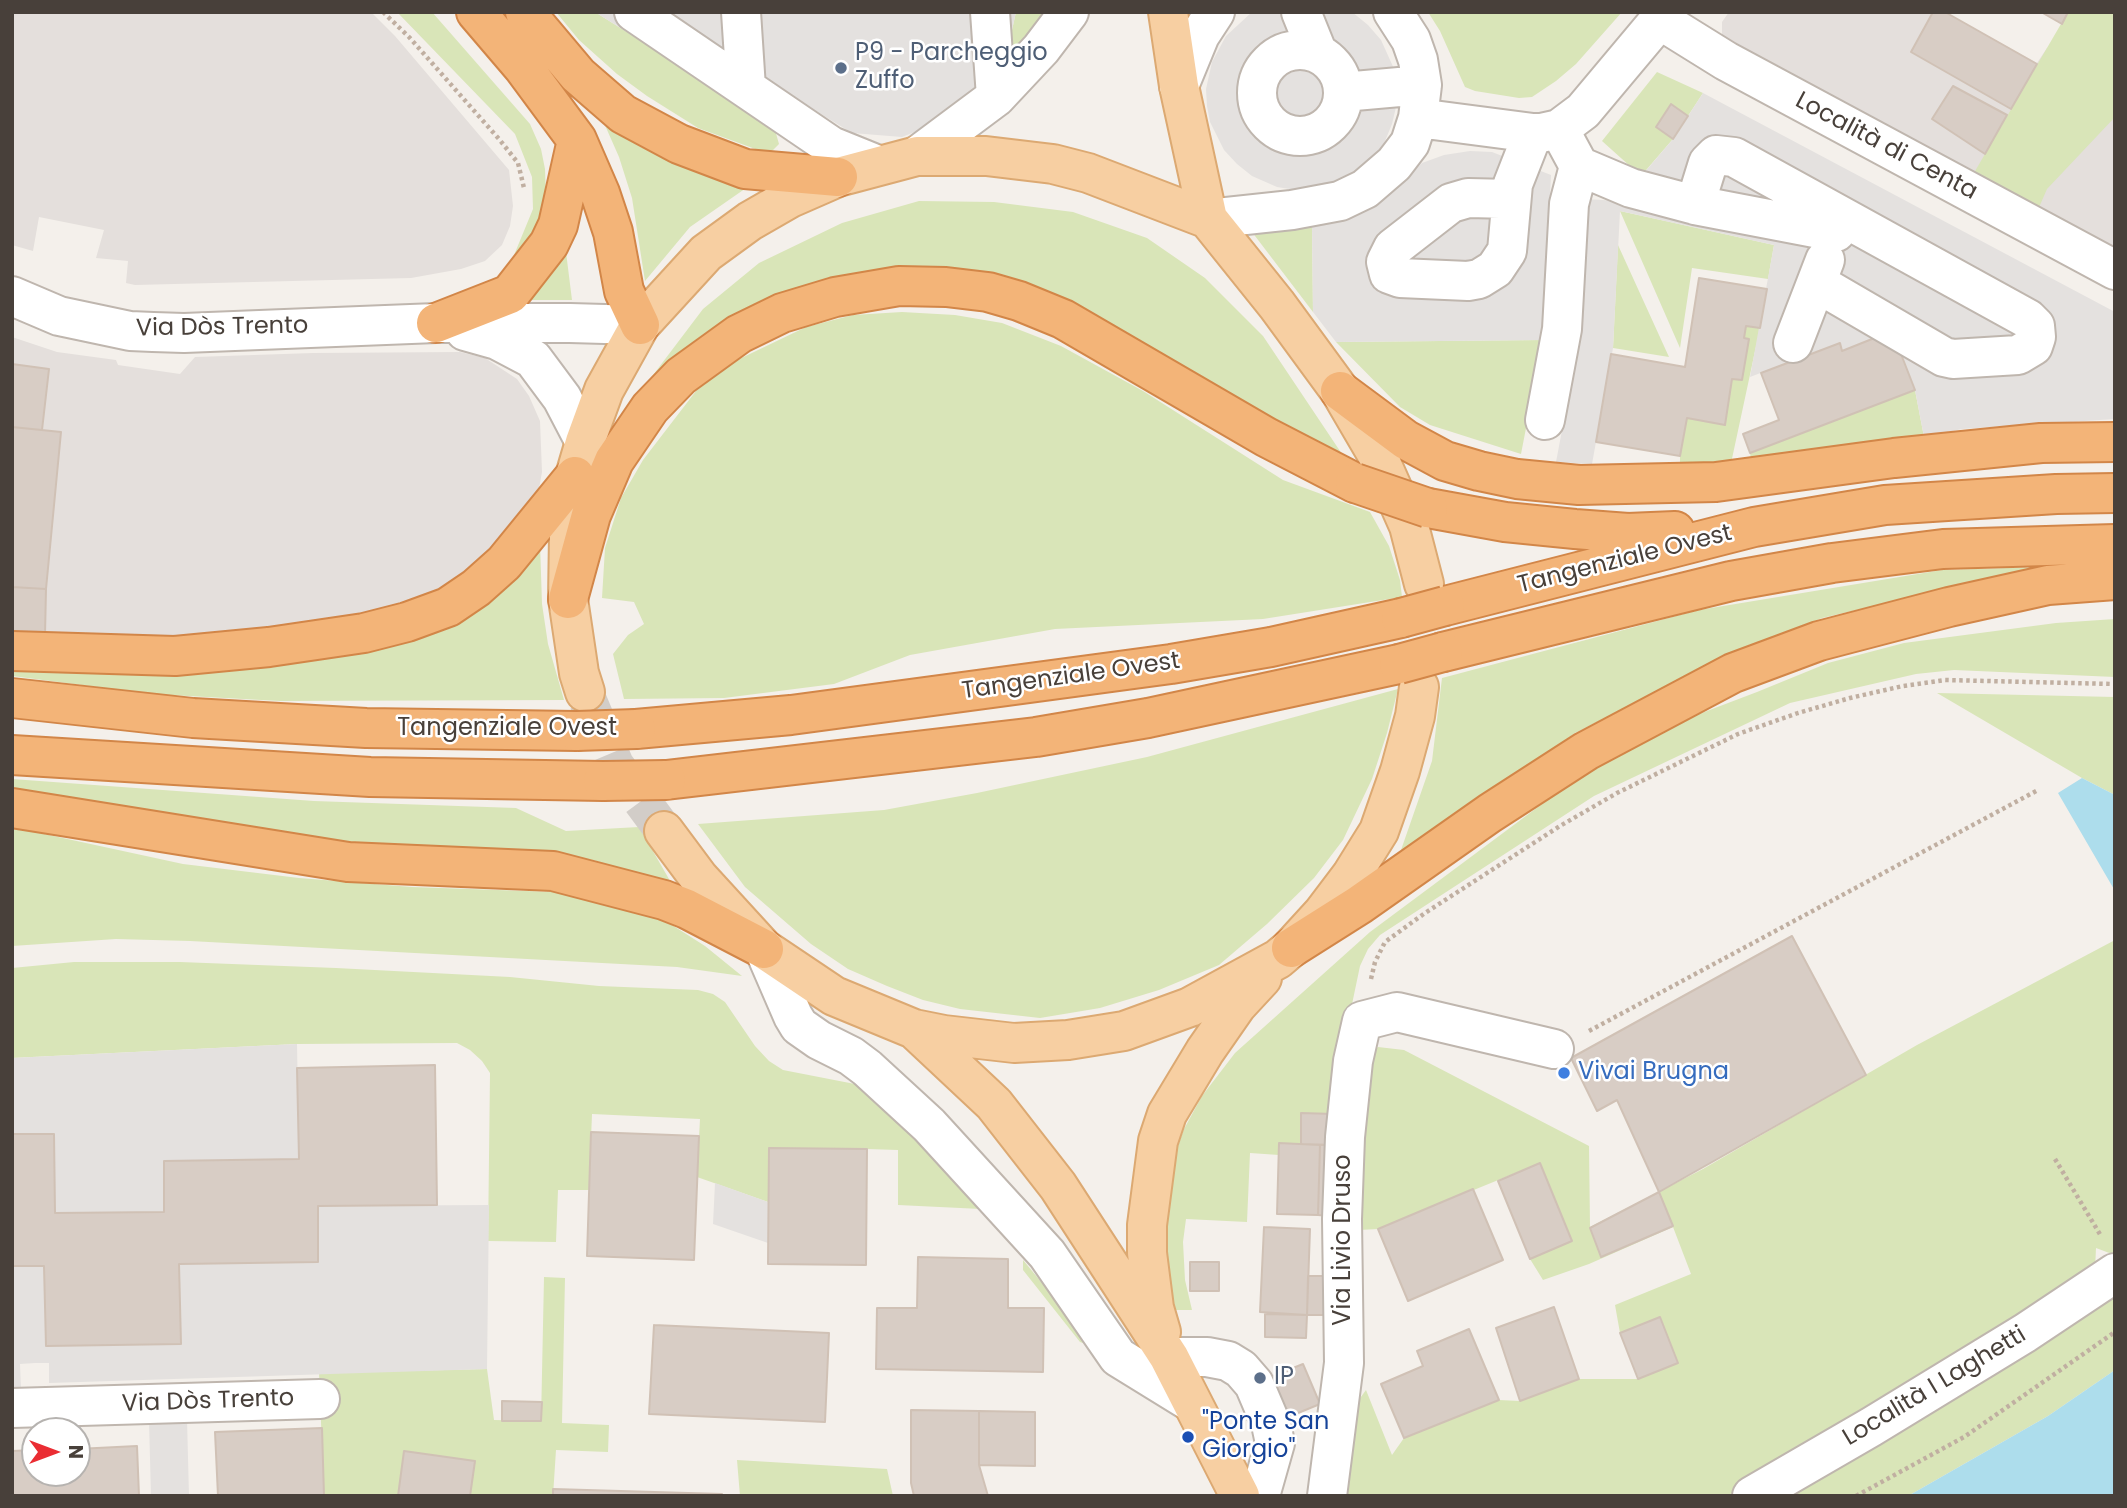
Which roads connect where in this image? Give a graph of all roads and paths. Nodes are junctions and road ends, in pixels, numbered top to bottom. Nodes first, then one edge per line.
1 (383, 12) edge
2 (476, 12) edge
3 (525, 12) edge
4 (634, 12) edge
5 (741, 12) edge
6 (990, 12) edge
7 (1069, 12) edge
8 (1168, 12) edge
9 (1215, 12) edge
10 (1301, 12) edge
11 (1393, 12) edge
12 (1663, 16) edge
13 (1318, 54) junction
14 (1179, 86) junction
15 (746, 88) junction
16 (1343, 92) junction
17 (996, 97) junction
18 (1420, 102) junction
19 (1546, 131) junction
20 (576, 140) junction
21 (917, 156) junction
22 (878, 165) junction
23 (1579, 166) junction
24 (838, 177) junction
25 (525, 199) dead end
26 (1511, 199) dead end
27 (1695, 205) junction
28 (1208, 219) junction
29 (1839, 224) junction
30 (2115, 270) edge
31 (1816, 283) junction
32 (12, 296) edge
33 (436, 323) junction
34 (640, 326) junction
35 (1793, 343) dead end
36 (1340, 391) junction
37 (1545, 420) dead end
38 (2115, 442) edge
39 (580, 459) junction
40 (2115, 493) edge
41 (1754, 527) junction
42 (2115, 544) edge
43 (2115, 580) edge
44 (1434, 595) junction
45 (568, 600) junction
46 (12, 651) edge
47 (1409, 675) junction
48 (2115, 684) edge
49 (585, 692) tunnel mouth
50 (12, 698) edge
51 (12, 755) edge
52 (2038, 790) dead end
53 (12, 808) edge
54 (664, 831) tunnel mouth
55 (764, 949) junction
56 (1285, 954) junction
57 (1379, 1016) junction
58 (914, 1029) junction
59 (1554, 1049) joint
60 (2055, 1159) dead end
61 (2110, 1258) edge
62 (2115, 1332) edge
63 (1169, 1357) junction
64 (320, 1399) dead end
65 (1191, 1402) junction
66 (12, 1408) edge
67 (1240, 1496) edge
68 (1260, 1496) edge
69 (1327, 1496) edge
70 (1752, 1496) edge
71 (1856, 1496) edge

1 - 25 path
2 - 20 highway
3 - 24 highway
4 - 15 street
5 - 15 street
6 - 17 street
7 - 17 street
8 - 14 main road
9 - 14 street
10 - 13 street
11 - 18 street
12 - 19 street, Località di Centa
12 - 30 street, Località di Centa
13 - 16 street
13 - 16 street
14 - 28 main road
15 - 22 street
16 - 18 street
17 - 21 street
18 - 19 street
18 - 28 street
19 - 23 street
19 - 26 street
20 - 33 highway
20 - 34 highway
21 - 22 main road
21 - 28 main road
22 - 24 main road
23 - 27 street
23 - 37 street
24 - 34 main road
27 - 29 street
27 - 29 street
28 - 36 main road
29 - 31 street
29 - 31 street
31 - 35 street
32 - 33 street, Via Dòs Trento
33 - 34 street, Via Dòs Trento
33 - 39 street, Via Dòs Trento
34 - 39 main road
36 - 38 highway
36 - 44 main road
39 - 45 main road
39 - 46 highway
40 - 41 highway, Tangenziale Ovest
41 - 44 highway, Tangenziale Ovest
41 - 45 highway, bridge
42 - 47 highway, Tangenziale Ovest, bridge
43 - 56 highway
44 - 50 highway, Tangenziale Ovest, bridge
45 - 49 main road
47 - 51 highway, Tangenziale Ovest, bridge
47 - 56 main road
48 - 57 path
52 - 59 path
53 - 55 highway
54 - 55 main road
55 - 58 main road
55 - 65 street
56 - 58 main road
56 - 63 main road
57 - 59 street
57 - 69 street, Via Livio Druso
58 - 63 main road
60 - 61 path
61 - 70 street, Località I Laghetti
62 - 71 path
63 - 65 main road
63 - 68 street
64 - 66 street, Via Dòs Trento
65 - 67 main road

